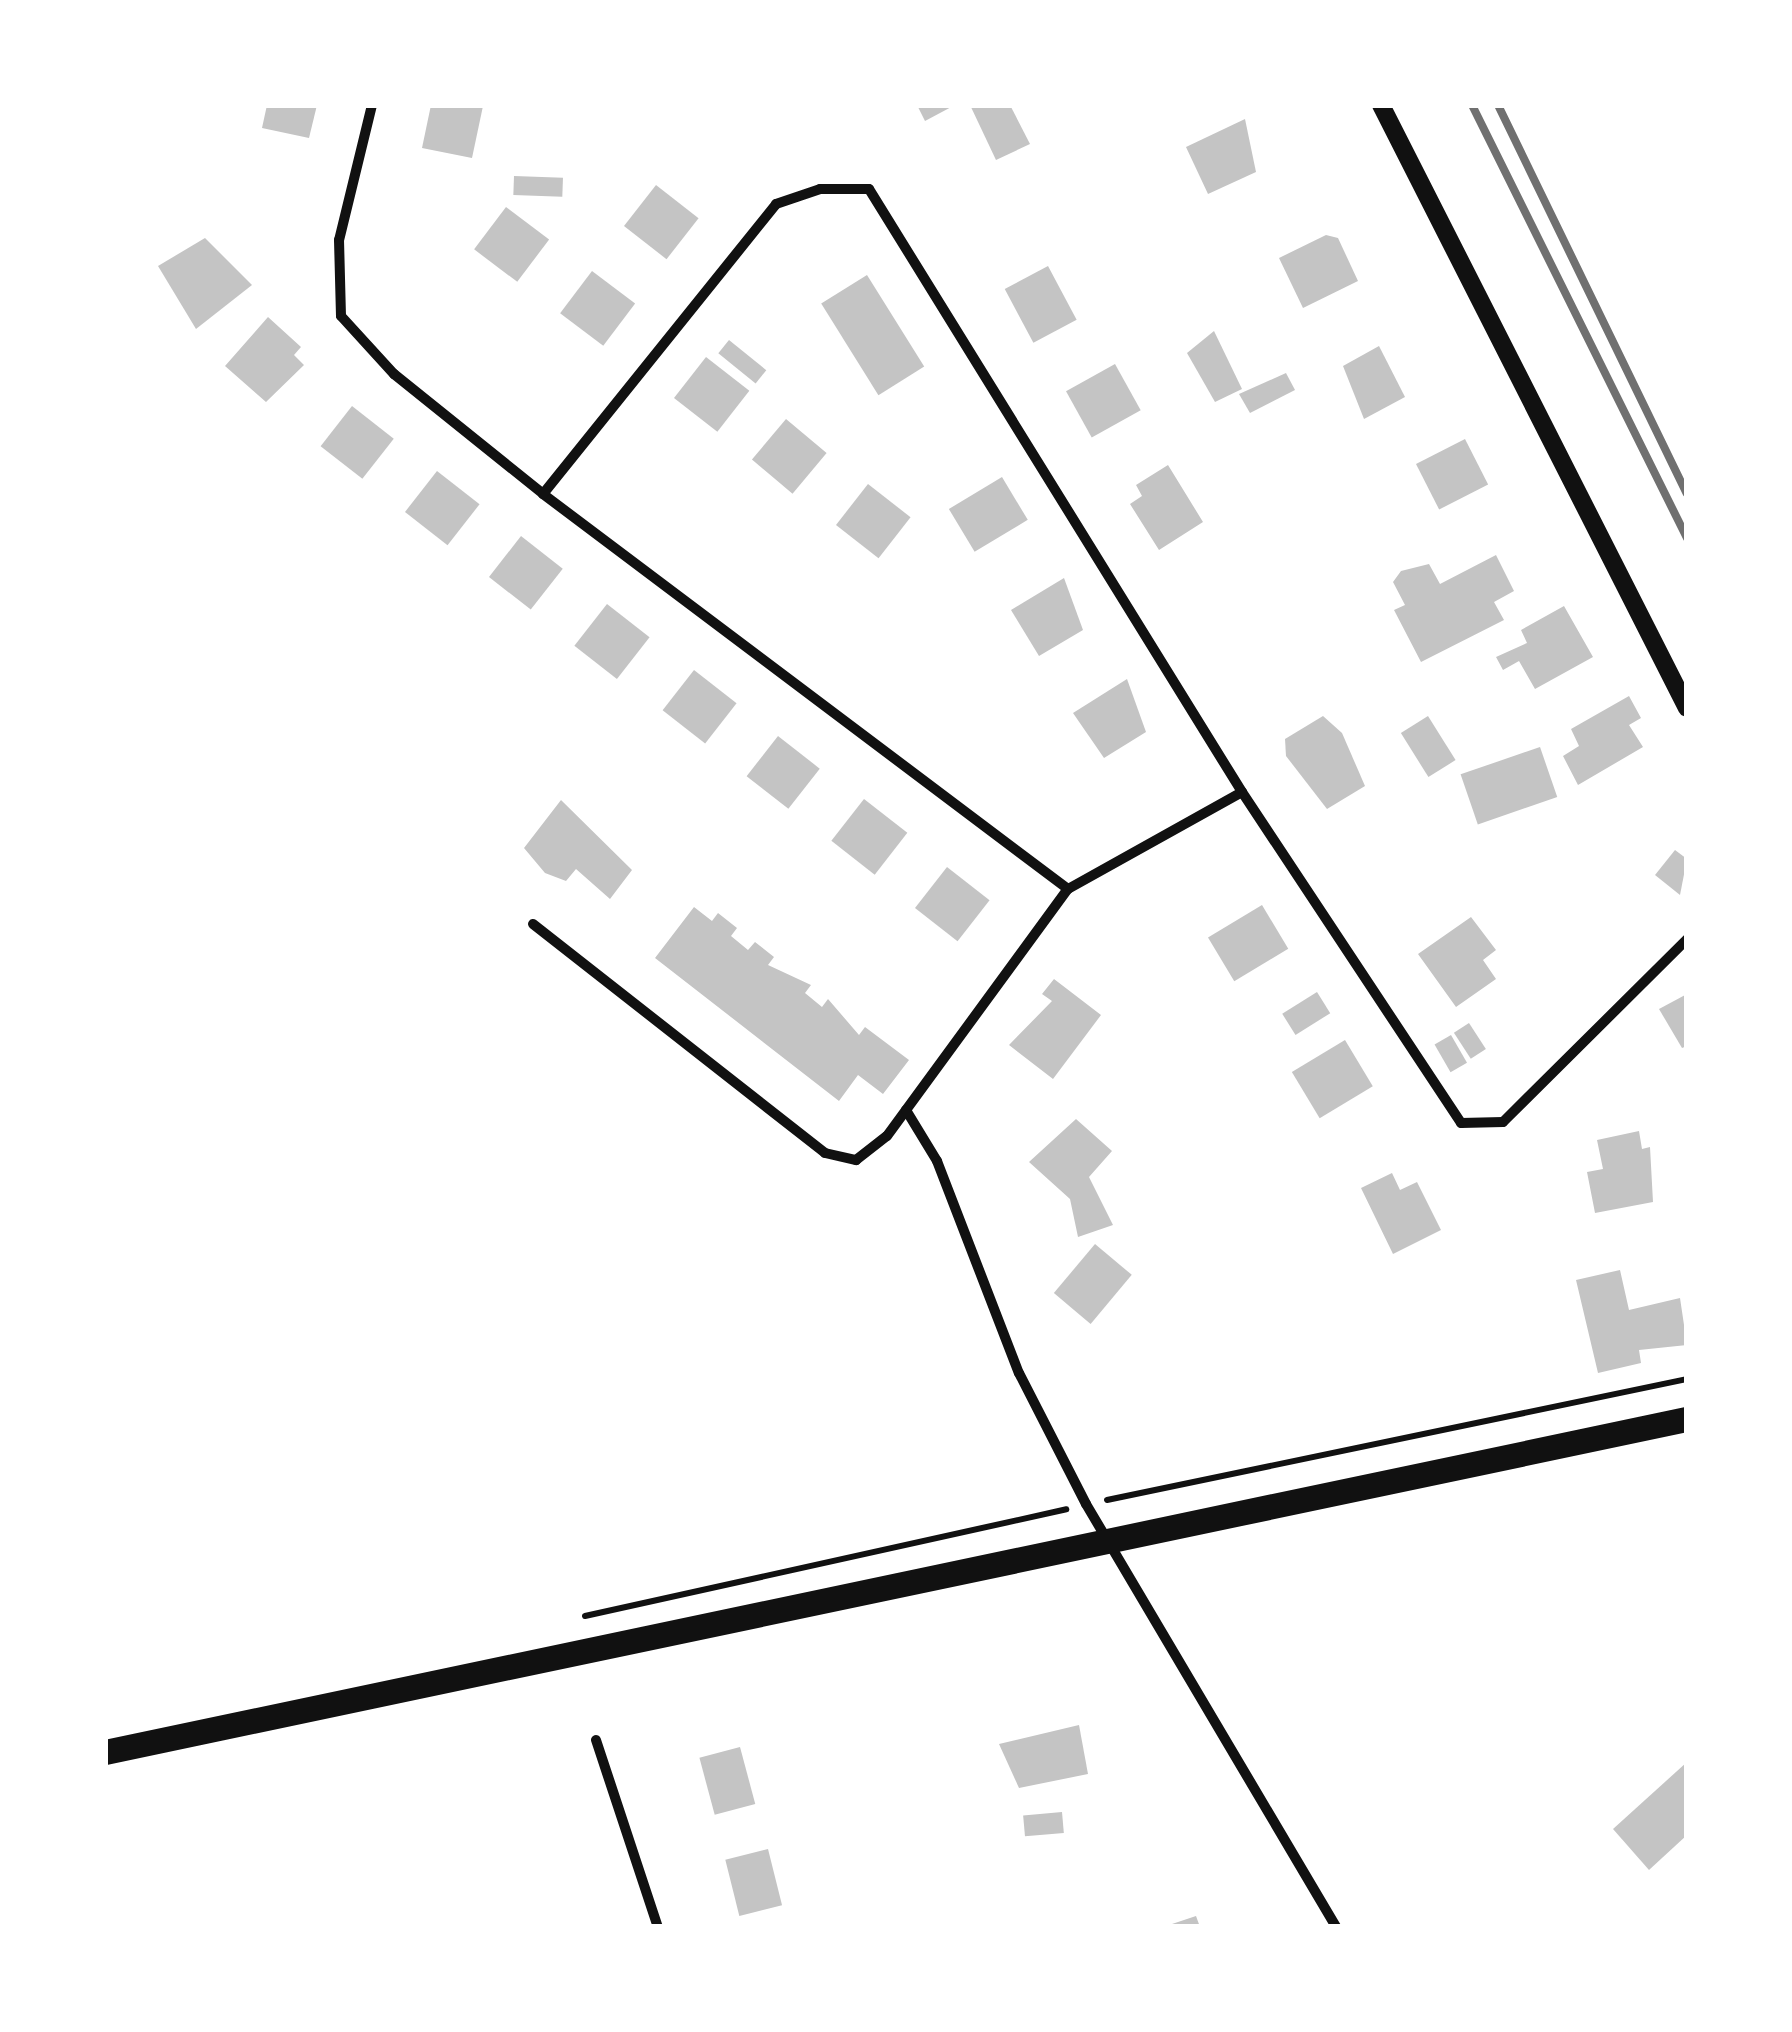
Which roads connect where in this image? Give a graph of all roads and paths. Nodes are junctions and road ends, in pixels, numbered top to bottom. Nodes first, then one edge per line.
1 (372, 105) edge
2 (1381, 105) edge
3 (544, 494) junction
4 (1687, 708) edge
5 (1242, 792) junction
6 (1068, 889) junction
7 (534, 924) dead end
8 (1687, 939) edge
9 (906, 1110) junction
10 (1687, 1379) edge
11 (1687, 1419) edge
12 (1086, 1504) junction
13 (1110, 1543) junction
14 (571, 1620) dead end
15 (596, 1740) dead end
16 (105, 1752) edge
17 (658, 1927) edge
18 (1336, 1927) edge

1 - 3 street
2 - 4 street
3 - 5 street
3 - 6 street
5 - 6 street
5 - 8 street
6 - 9 street
7 - 9 street
9 - 12 street
10 - 12 path
11 - 13 main road
12 - 13 street
12 - 14 path
13 - 16 main road
13 - 18 street
15 - 17 street

